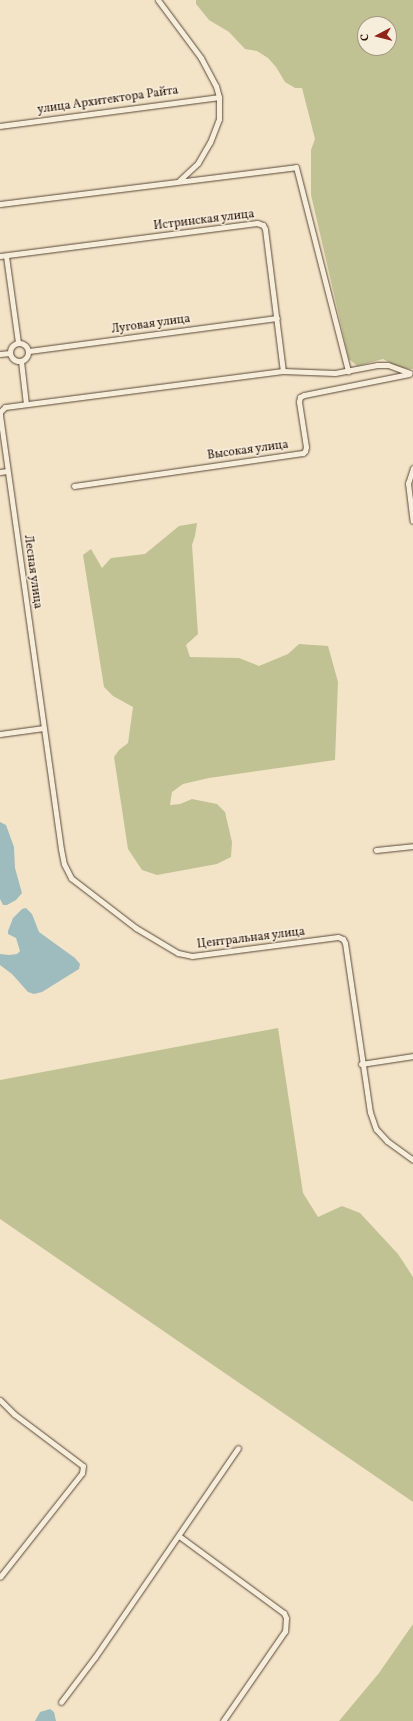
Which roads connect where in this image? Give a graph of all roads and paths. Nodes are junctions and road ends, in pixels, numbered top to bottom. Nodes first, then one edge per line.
1 (158, 0) edge
2 (219, 96) junction
3 (0, 126) edge
4 (178, 181) junction
5 (0, 204) edge
6 (0, 256) edge
7 (6, 256) junction
8 (277, 318) junction
9 (18, 342) junction
10 (29, 352) junction
11 (10, 353) junction
12 (0, 354) edge
13 (21, 361) junction
14 (283, 371) junction
15 (348, 371) junction
16 (411, 373) edge
17 (26, 404) junction
18 (0, 415) edge
19 (0, 418) edge
20 (413, 468) edge
21 (7, 471) junction
22 (0, 472) edge
23 (74, 486) dead end
24 (413, 521) edge
25 (44, 728) junction
26 (0, 734) edge
27 (413, 846) edge
28 (376, 850) dead end
29 (413, 1056) edge
30 (361, 1064) junction
31 (413, 1160) edge
32 (0, 1400) edge
33 (238, 1448) dead end
34 (179, 1536) junction
35 (0, 1577) edge
36 (61, 1702) dead end
37 (222, 1721) edge

1 - 2 street
2 - 3 street, улица Архитектора Райта
2 - 4 street
4 - 5 street
4 - 15 street
6 - 7 street, Истринская улица
7 - 8 street, Истринская улица
7 - 9 street
8 - 10 street, Луговая улица
8 - 14 street, Истринская улица
9 - 10 street
9 - 11 street
10 - 13 street
11 - 12 street
11 - 13 street
13 - 17 street
14 - 15 street
14 - 17 street
15 - 16 street
16 - 23 street, Высокая улица
17 - 18 street
18 - 19 street, Лесная улица
19 - 21 street, Лесная улица
20 - 24 street
21 - 22 street
21 - 25 street, Лесная улица
25 - 26 street
25 - 30 street, Центральная улица
27 - 28 street
29 - 30 street
30 - 31 street, Центральная улица
32 - 35 street
33 - 34 street
34 - 36 street
34 - 37 street

